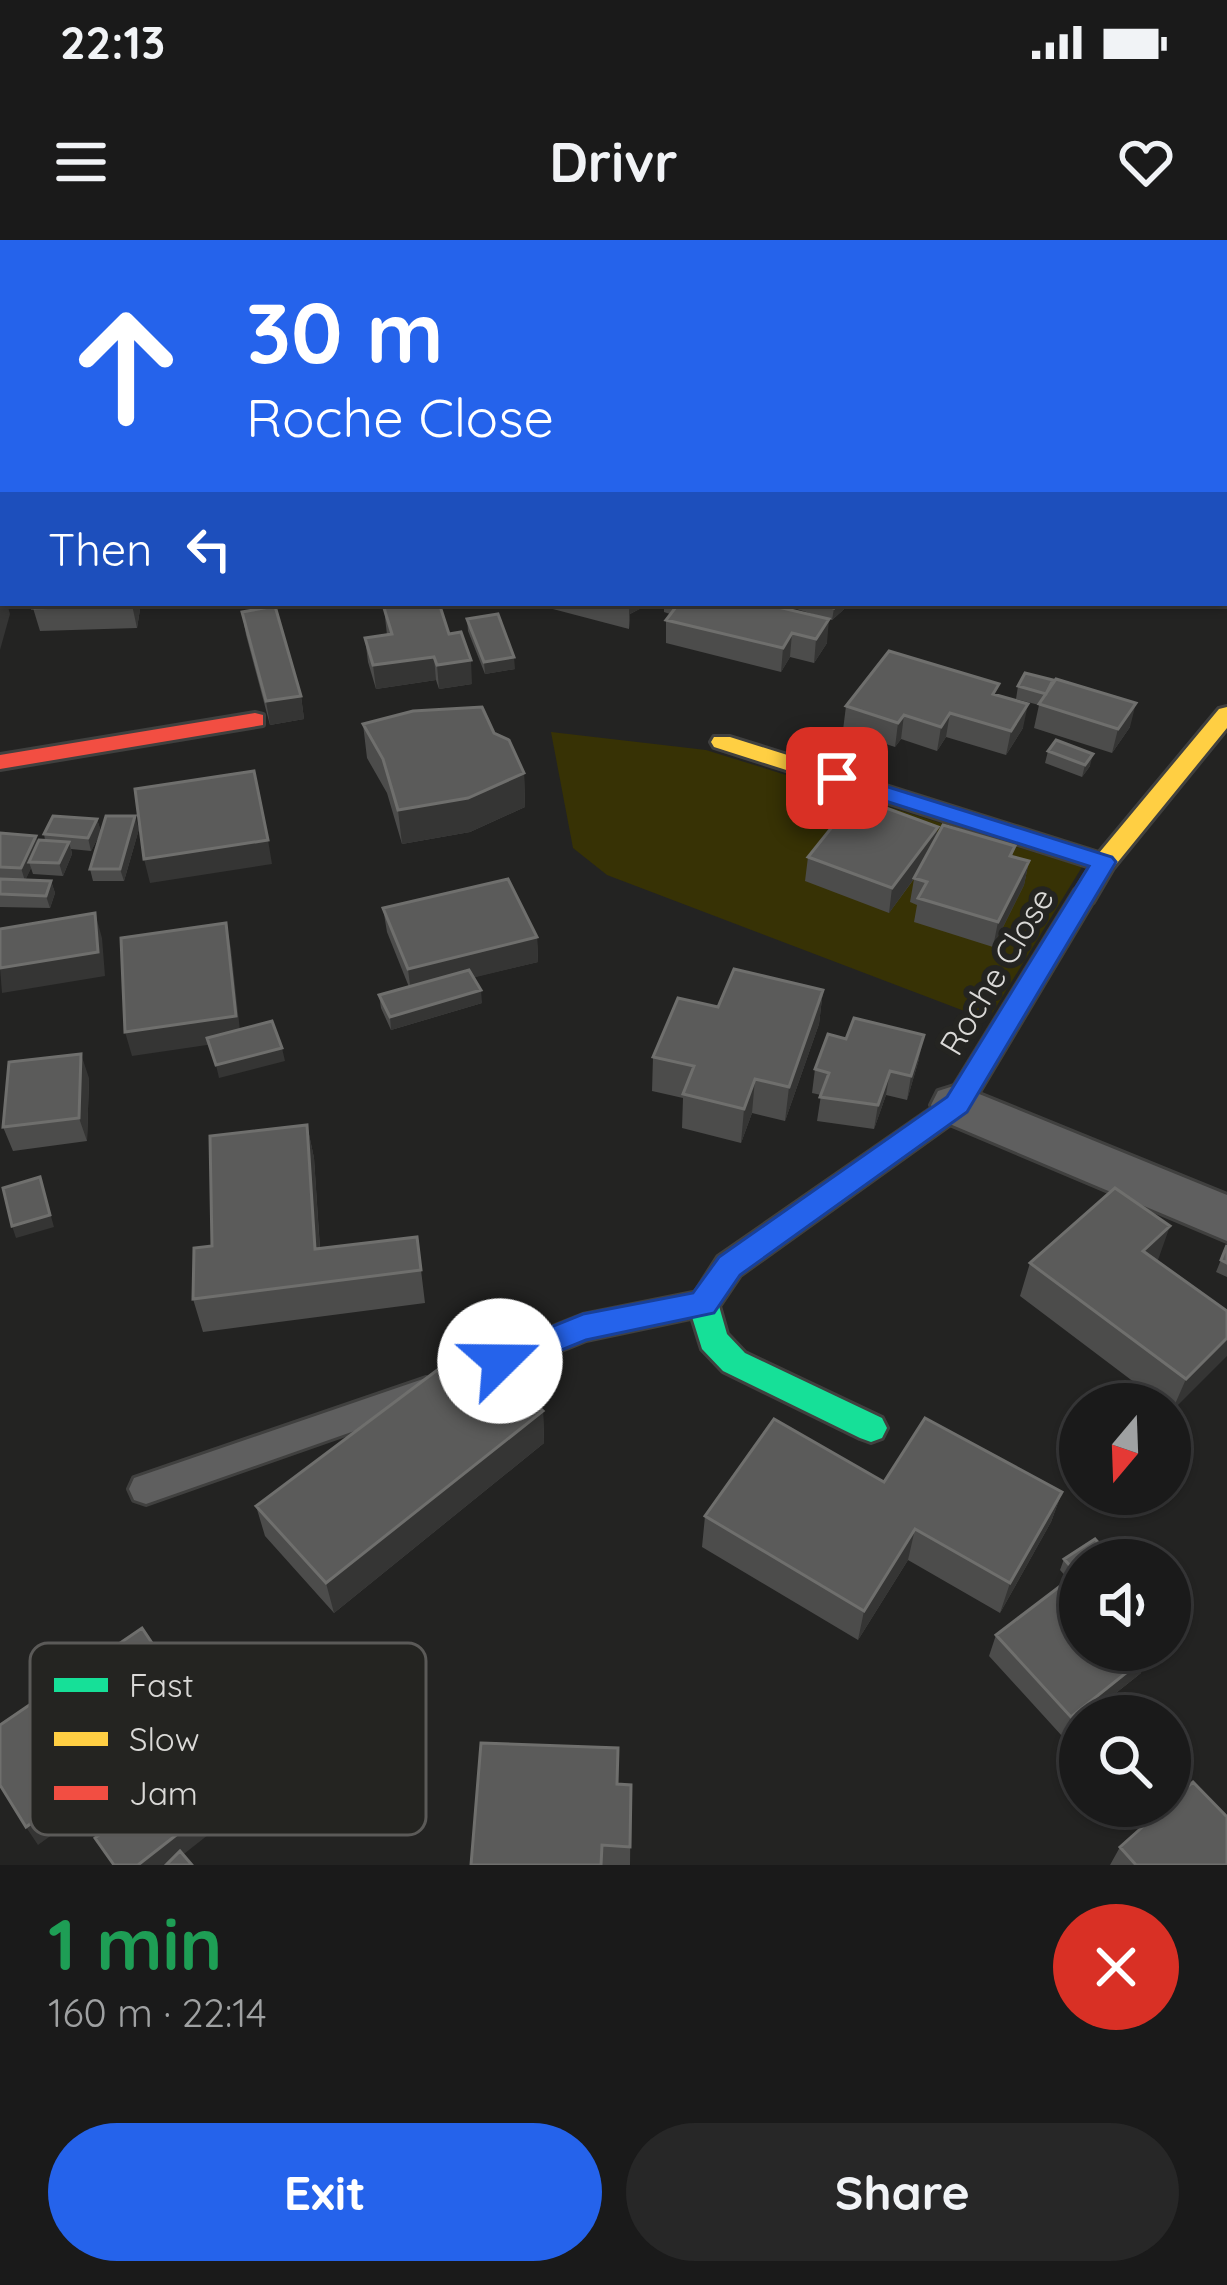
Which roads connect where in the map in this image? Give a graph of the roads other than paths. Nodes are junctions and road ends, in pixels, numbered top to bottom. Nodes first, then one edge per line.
1 (1227, 714) edge
2 (255, 720) dead end
3 (722, 742) dead end
4 (0, 762) edge
5 (1104, 862) junction
6 (957, 1105) junction
7 (1227, 1219) edge
8 (703, 1304) junction
9 (871, 1428) dead end
10 (146, 1489) dead end

1 - 5 street, Roche Close
2 - 4 street
3 - 5 street
5 - 6 street, Roche Close
6 - 7 street
6 - 8 street, Roche Close
8 - 9 street
8 - 10 lane

